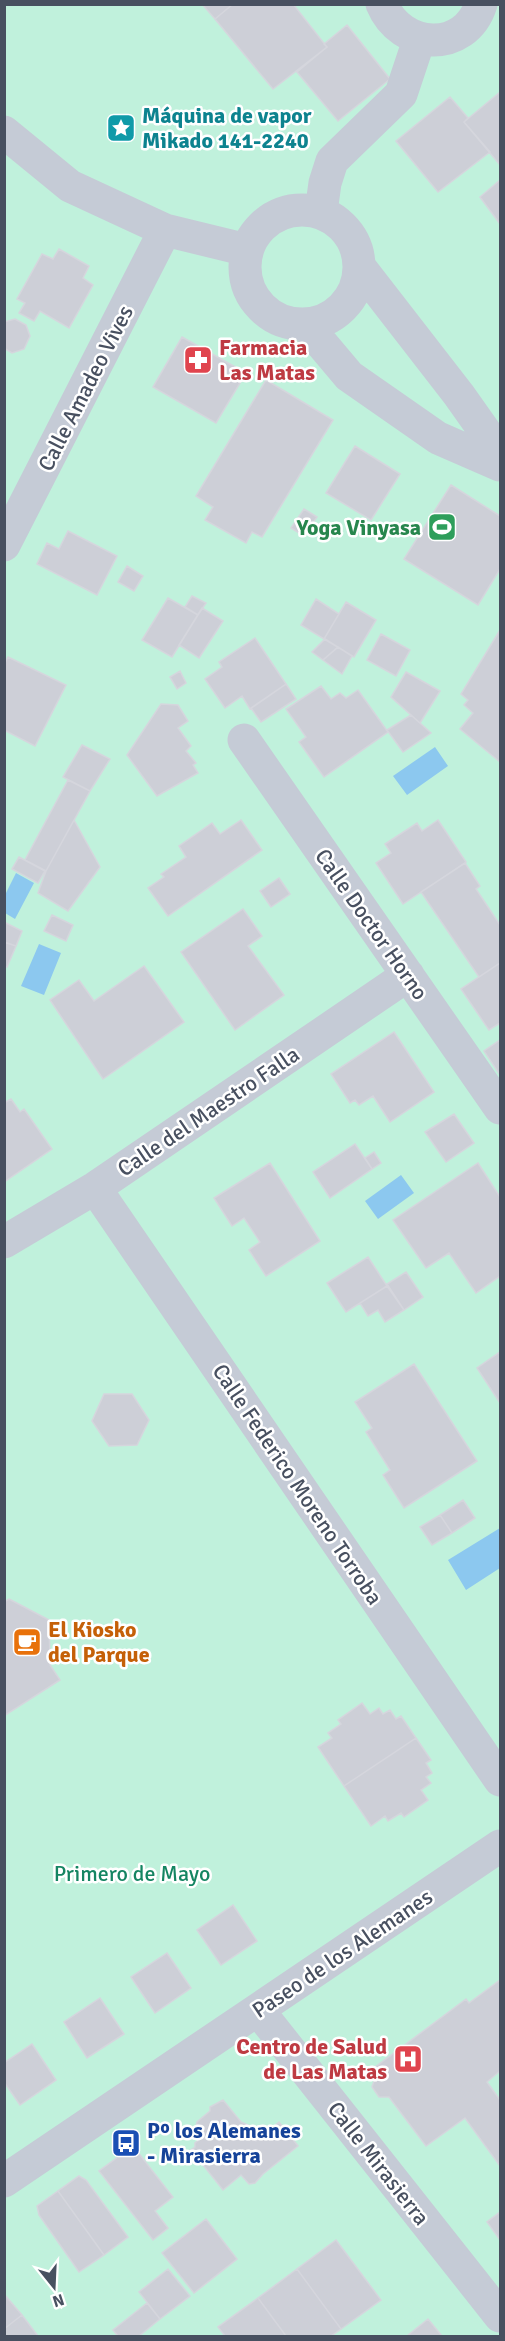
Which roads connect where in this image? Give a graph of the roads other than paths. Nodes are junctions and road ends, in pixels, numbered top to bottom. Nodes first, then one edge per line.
1 (382, 4) edge
2 (481, 4) edge
3 (419, 40) junction
4 (4, 132) edge
5 (321, 213) junction
6 (165, 230) junction
7 (247, 250) junction
8 (359, 266) junction
9 (306, 325) junction
10 (501, 453) edge
11 (501, 465) edge
12 (4, 545) edge
13 (244, 740) dead end
14 (408, 975) junction
15 (501, 1108) edge
16 (95, 1188) junction
17 (4, 1242) edge
18 (501, 1780) edge
19 (501, 1846) edge
20 (258, 2010) junction
21 (4, 2181) edge
22 (501, 2316) edge

1 - 3 street
2 - 3 street
3 - 5 street
4 - 6 street
5 - 7 street
5 - 8 street
6 - 7 street
6 - 12 street, Calle Amadeo Vives
7 - 9 street
8 - 9 street
8 - 10 street
9 - 11 street
13 - 14 street, Calle Doctor Horno
14 - 15 street, Calle Doctor Horno
14 - 16 street, Calle del Maestro Falla
16 - 17 street, Calle del Maestro Falla
16 - 18 street, Calle Federico Moreno Torroba
19 - 20 street, Paseo de los Alemanes
20 - 21 street, Paseo de los Alemanes
20 - 22 street, Calle Mirasierra

